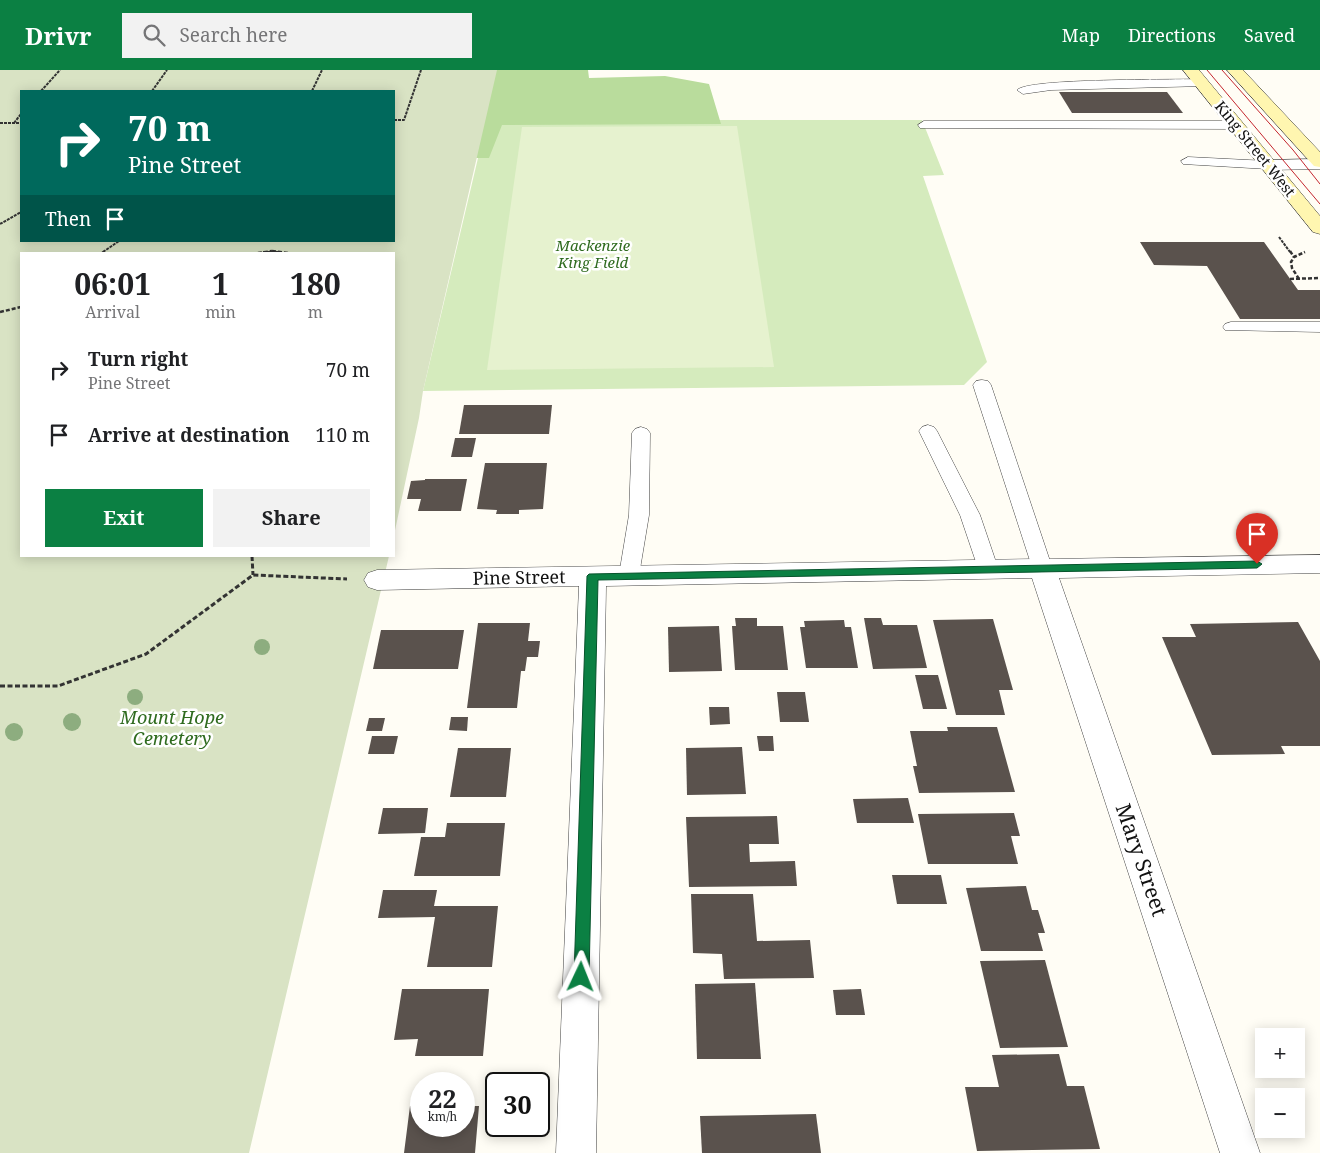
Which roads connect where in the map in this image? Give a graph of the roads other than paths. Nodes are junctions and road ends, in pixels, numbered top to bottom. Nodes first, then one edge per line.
1 (1191, 70) edge
2 (1235, 70) edge
3 (1201, 83) junction
4 (1022, 90) dead end
5 (924, 125) dead end
6 (1237, 125) junction
7 (1188, 161) dead end
8 (1320, 163) edge
9 (1268, 164) junction
10 (1320, 228) edge
11 (1231, 327) dead end
12 (1320, 327) edge
13 (982, 384) dead end
14 (928, 431) dead end
15 (641, 433) dead end
16 (1319, 566) edge
17 (1042, 567) junction
18 (988, 568) junction
19 (593, 576) junction
20 (629, 576) junction
21 (377, 580) road end
22 (576, 1153) edge
23 (1240, 1153) edge

1 - 3 main road, King Street West
2 - 8 main road
3 - 4 lane
3 - 6 main road, King Street West
5 - 6 lane
6 - 9 main road, King Street West
7 - 9 lane
8 - 9 street
9 - 10 main road, King Street West
11 - 12 lane
13 - 17 lane
14 - 18 lane
15 - 20 lane
16 - 17 street, Pine Street
17 - 18 street, Pine Street
17 - 23 street, Mary Street
18 - 20 street, Pine Street
19 - 20 street, Pine Street
19 - 21 street, Pine Street
19 - 22 street

